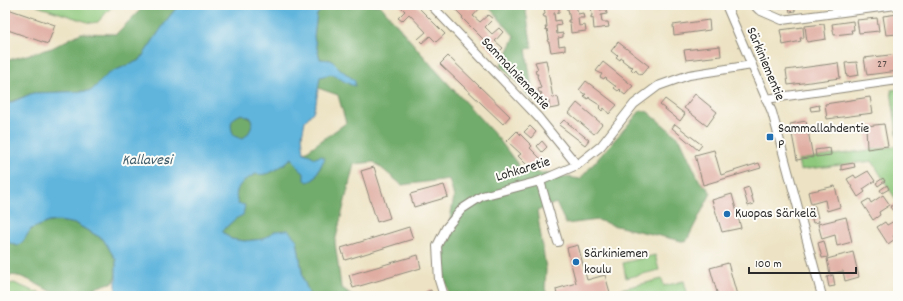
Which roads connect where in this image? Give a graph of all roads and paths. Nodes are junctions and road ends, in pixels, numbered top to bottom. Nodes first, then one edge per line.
1 (431, 5) edge
2 (726, 5) edge
3 (754, 5) edge
4 (896, 5) edge
5 (752, 65) junction
6 (898, 80) edge
7 (766, 99) junction
8 (577, 165) junction
9 (540, 181) junction
10 (558, 242) dead end
11 (444, 296) edge
12 (822, 296) edge

1 - 8 street, Sammalniementie
2 - 5 street, Särkiniementie
3 - 4 street
5 - 7 street, Särkiniementie
5 - 8 street, Lohkaretie
6 - 7 street
7 - 12 street, Särkiniementie
8 - 9 street, Lohkaretie
9 - 10 street
9 - 11 street, Lohkaretie

